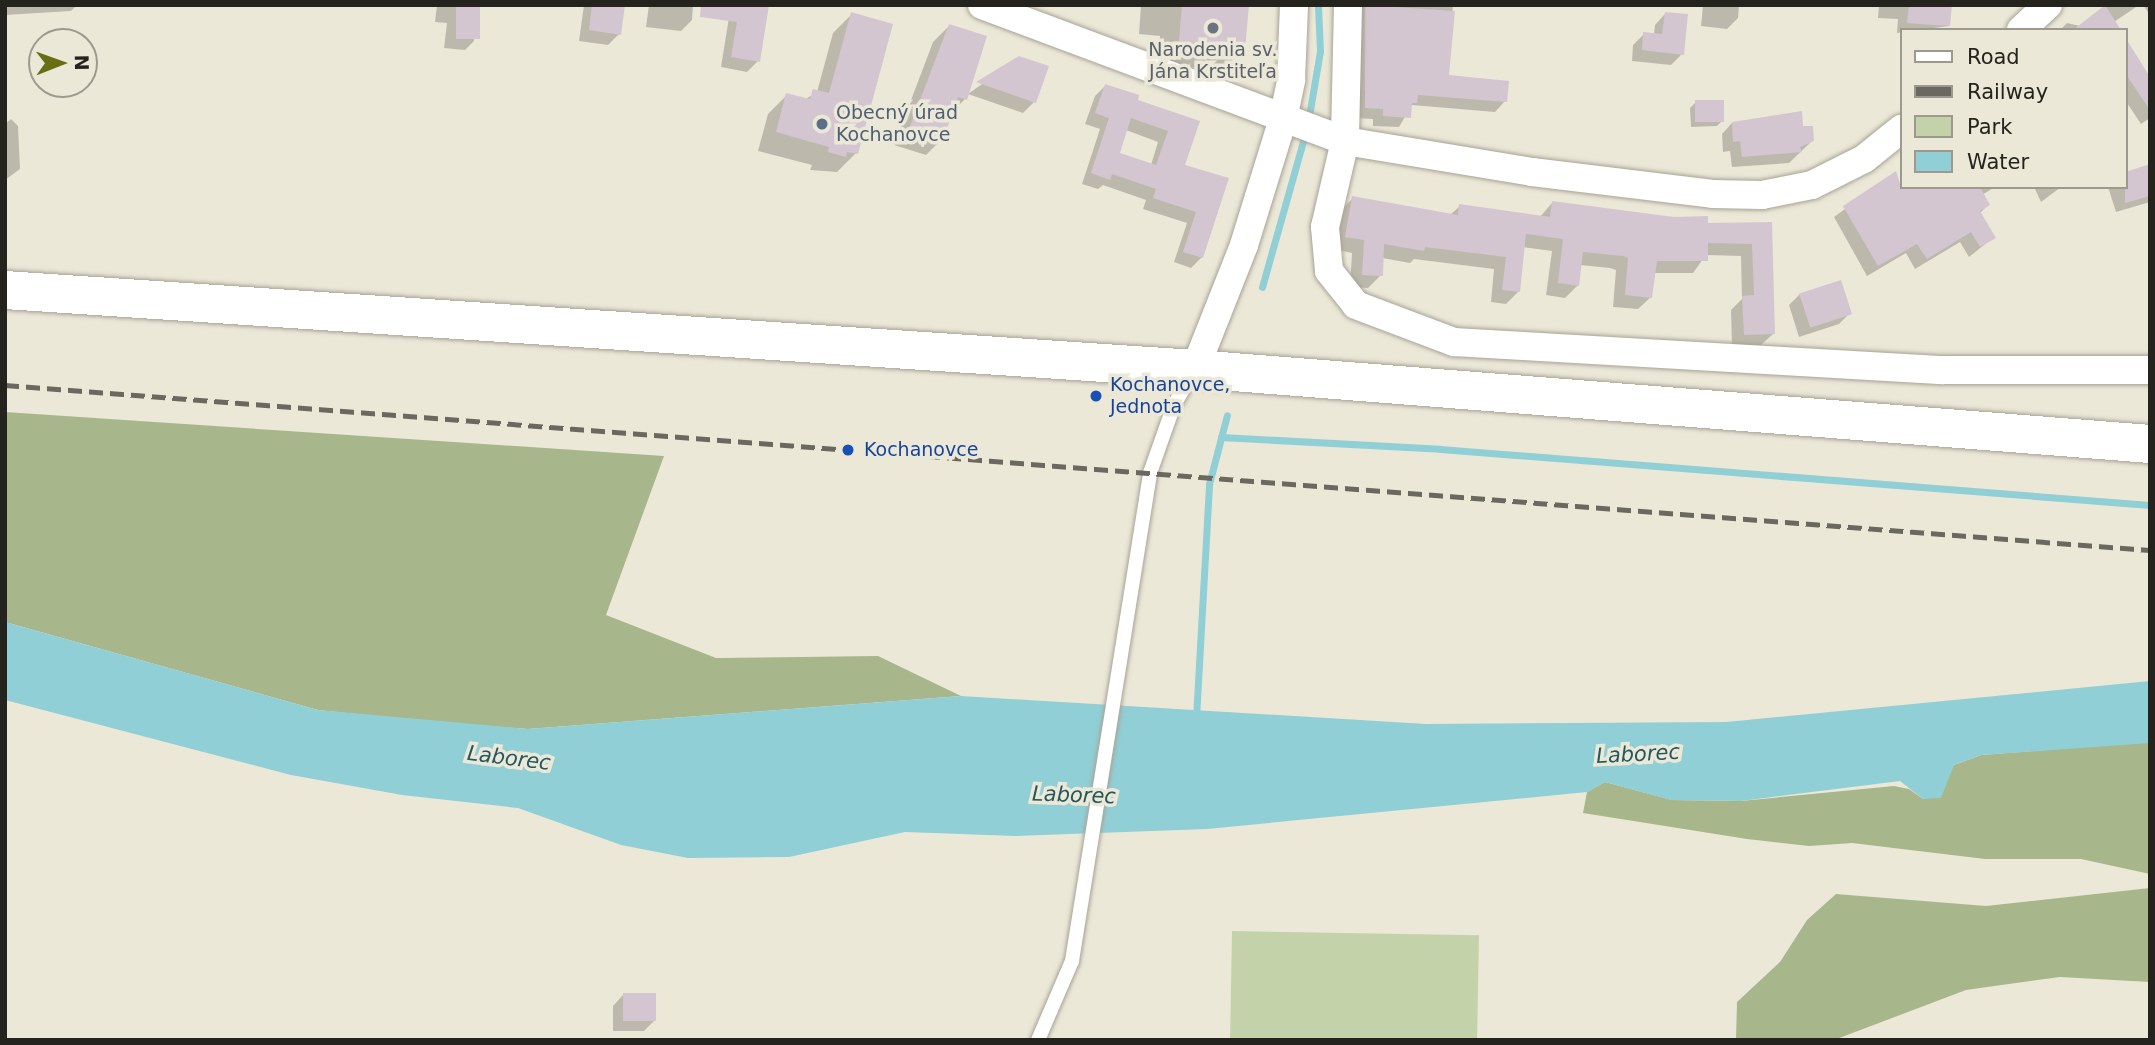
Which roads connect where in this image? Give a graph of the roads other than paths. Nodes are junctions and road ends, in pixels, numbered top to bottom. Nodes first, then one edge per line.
1 (982, 5) edge
2 (1294, 5) edge
3 (1348, 5) edge
4 (2048, 5) edge
5 (2023, 28) edge
6 (1311, 129) junction
7 (1899, 131) edge
8 (5, 290) edge
9 (1195, 369) junction
10 (2150, 370) edge
11 (2150, 444) edge
12 (1038, 1040) edge

1 - 6 street
2 - 6 street
3 - 6 street
4 - 5 street
6 - 7 street
6 - 9 street
6 - 10 street
8 - 9 main road
9 - 11 main road
9 - 12 lane

